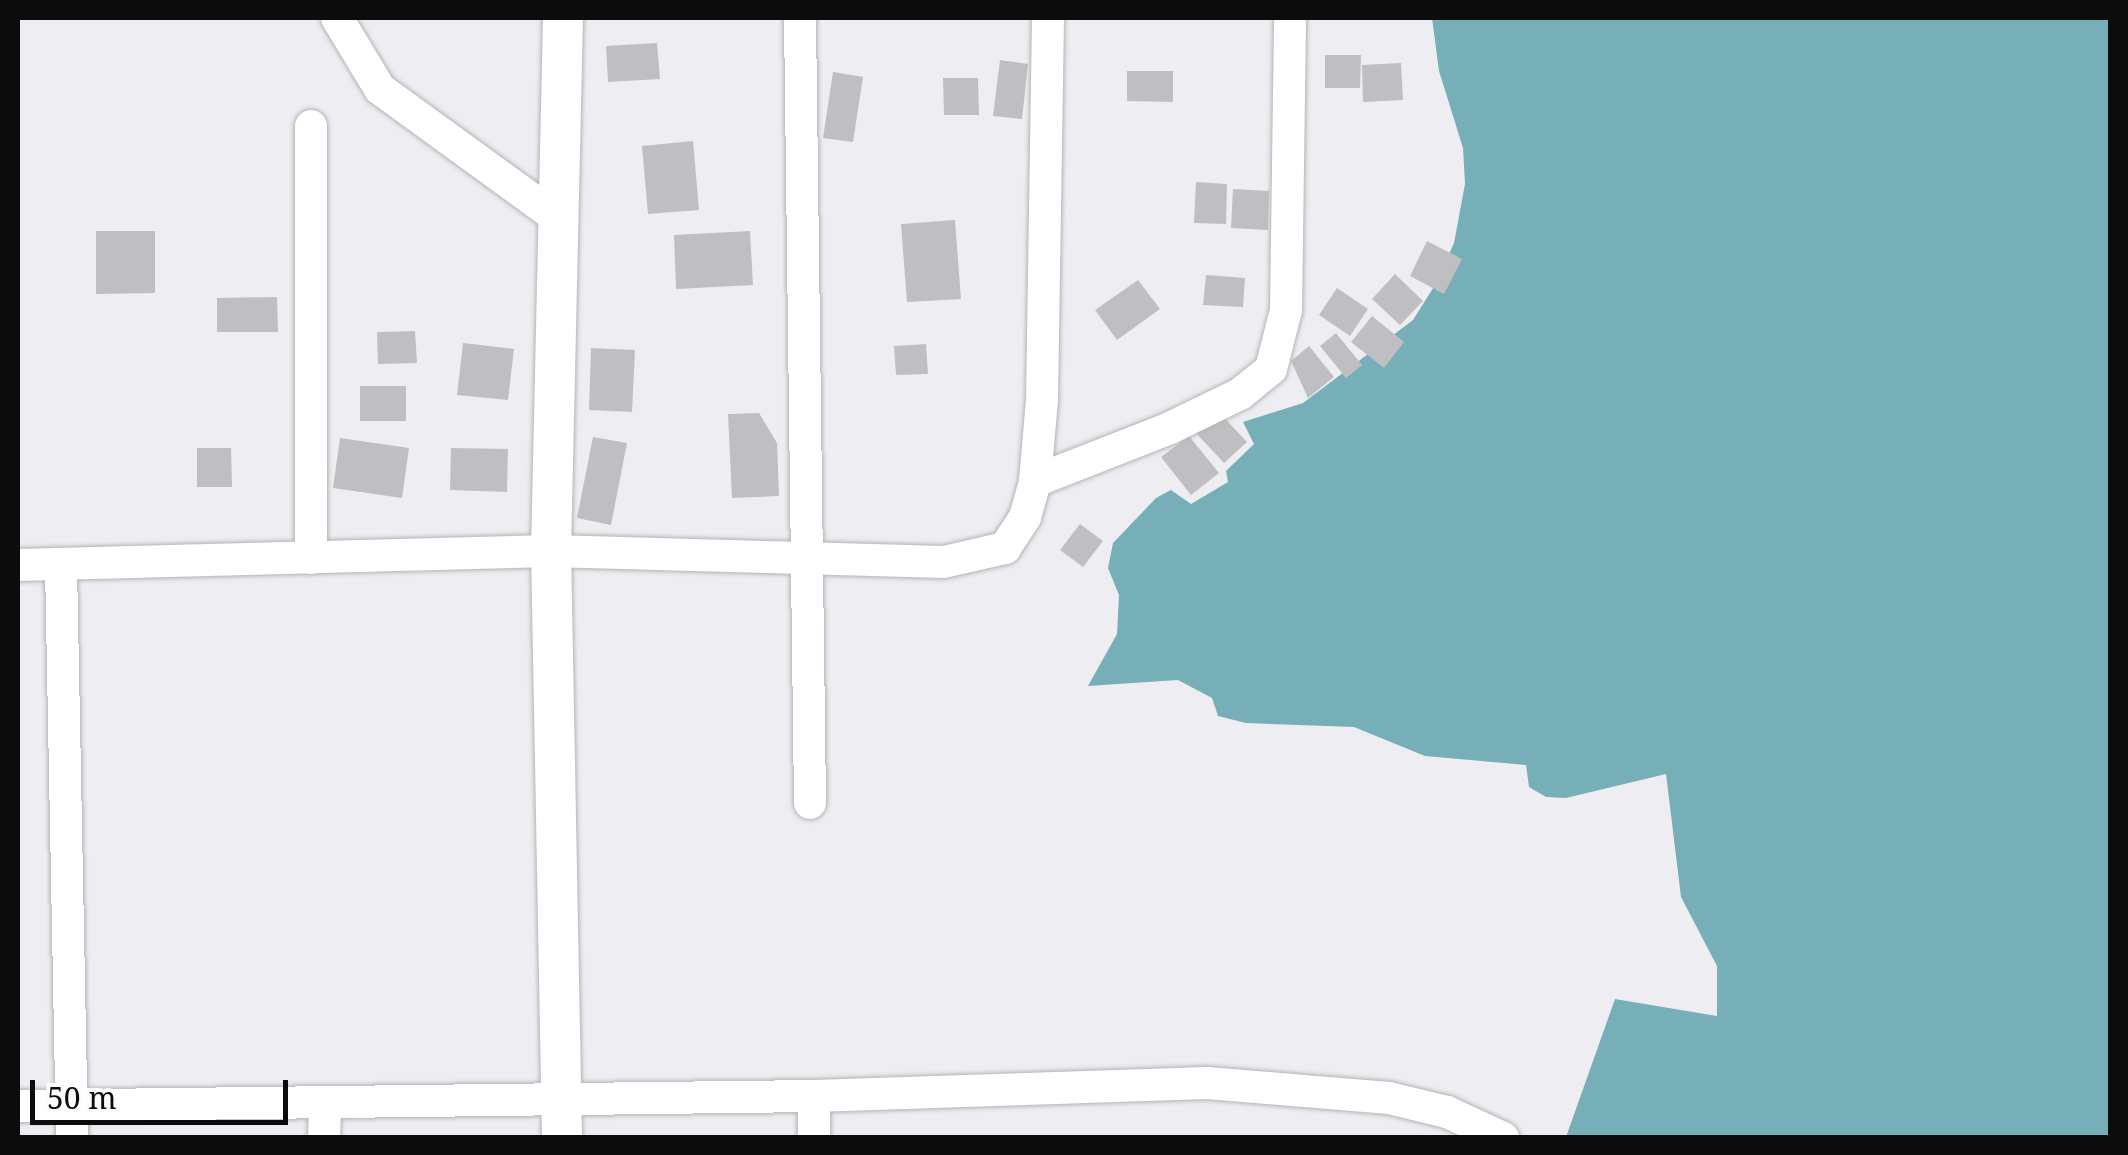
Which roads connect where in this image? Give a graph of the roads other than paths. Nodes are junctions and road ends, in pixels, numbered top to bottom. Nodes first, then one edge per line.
1 (338, 18) edge
2 (564, 18) edge
3 (800, 18) edge
4 (1048, 18) edge
5 (1290, 18) edge
6 (311, 126) dead end
7 (559, 219) junction
8 (1034, 480) junction
9 (551, 552) junction
10 (807, 557) junction
11 (311, 558) junction
12 (18, 565) edge
13 (61, 565) junction
14 (810, 803) dead end
15 (814, 1096) junction
16 (325, 1103) junction
17 (18, 1106) edge
18 (562, 1118) edge
19 (72, 1122) edge
20 (324, 1138) edge
21 (814, 1138) edge
22 (1503, 1138) edge

1 - 7 street
2 - 7 street
3 - 10 street
4 - 8 street
5 - 8 street
6 - 11 street
7 - 9 street
8 - 10 street
9 - 10 street
9 - 11 street
9 - 18 street
10 - 14 street
11 - 13 street
12 - 13 street
13 - 19 street
15 - 18 street
15 - 21 street
15 - 22 street
16 - 18 street
16 - 19 street
16 - 20 street
17 - 19 street

